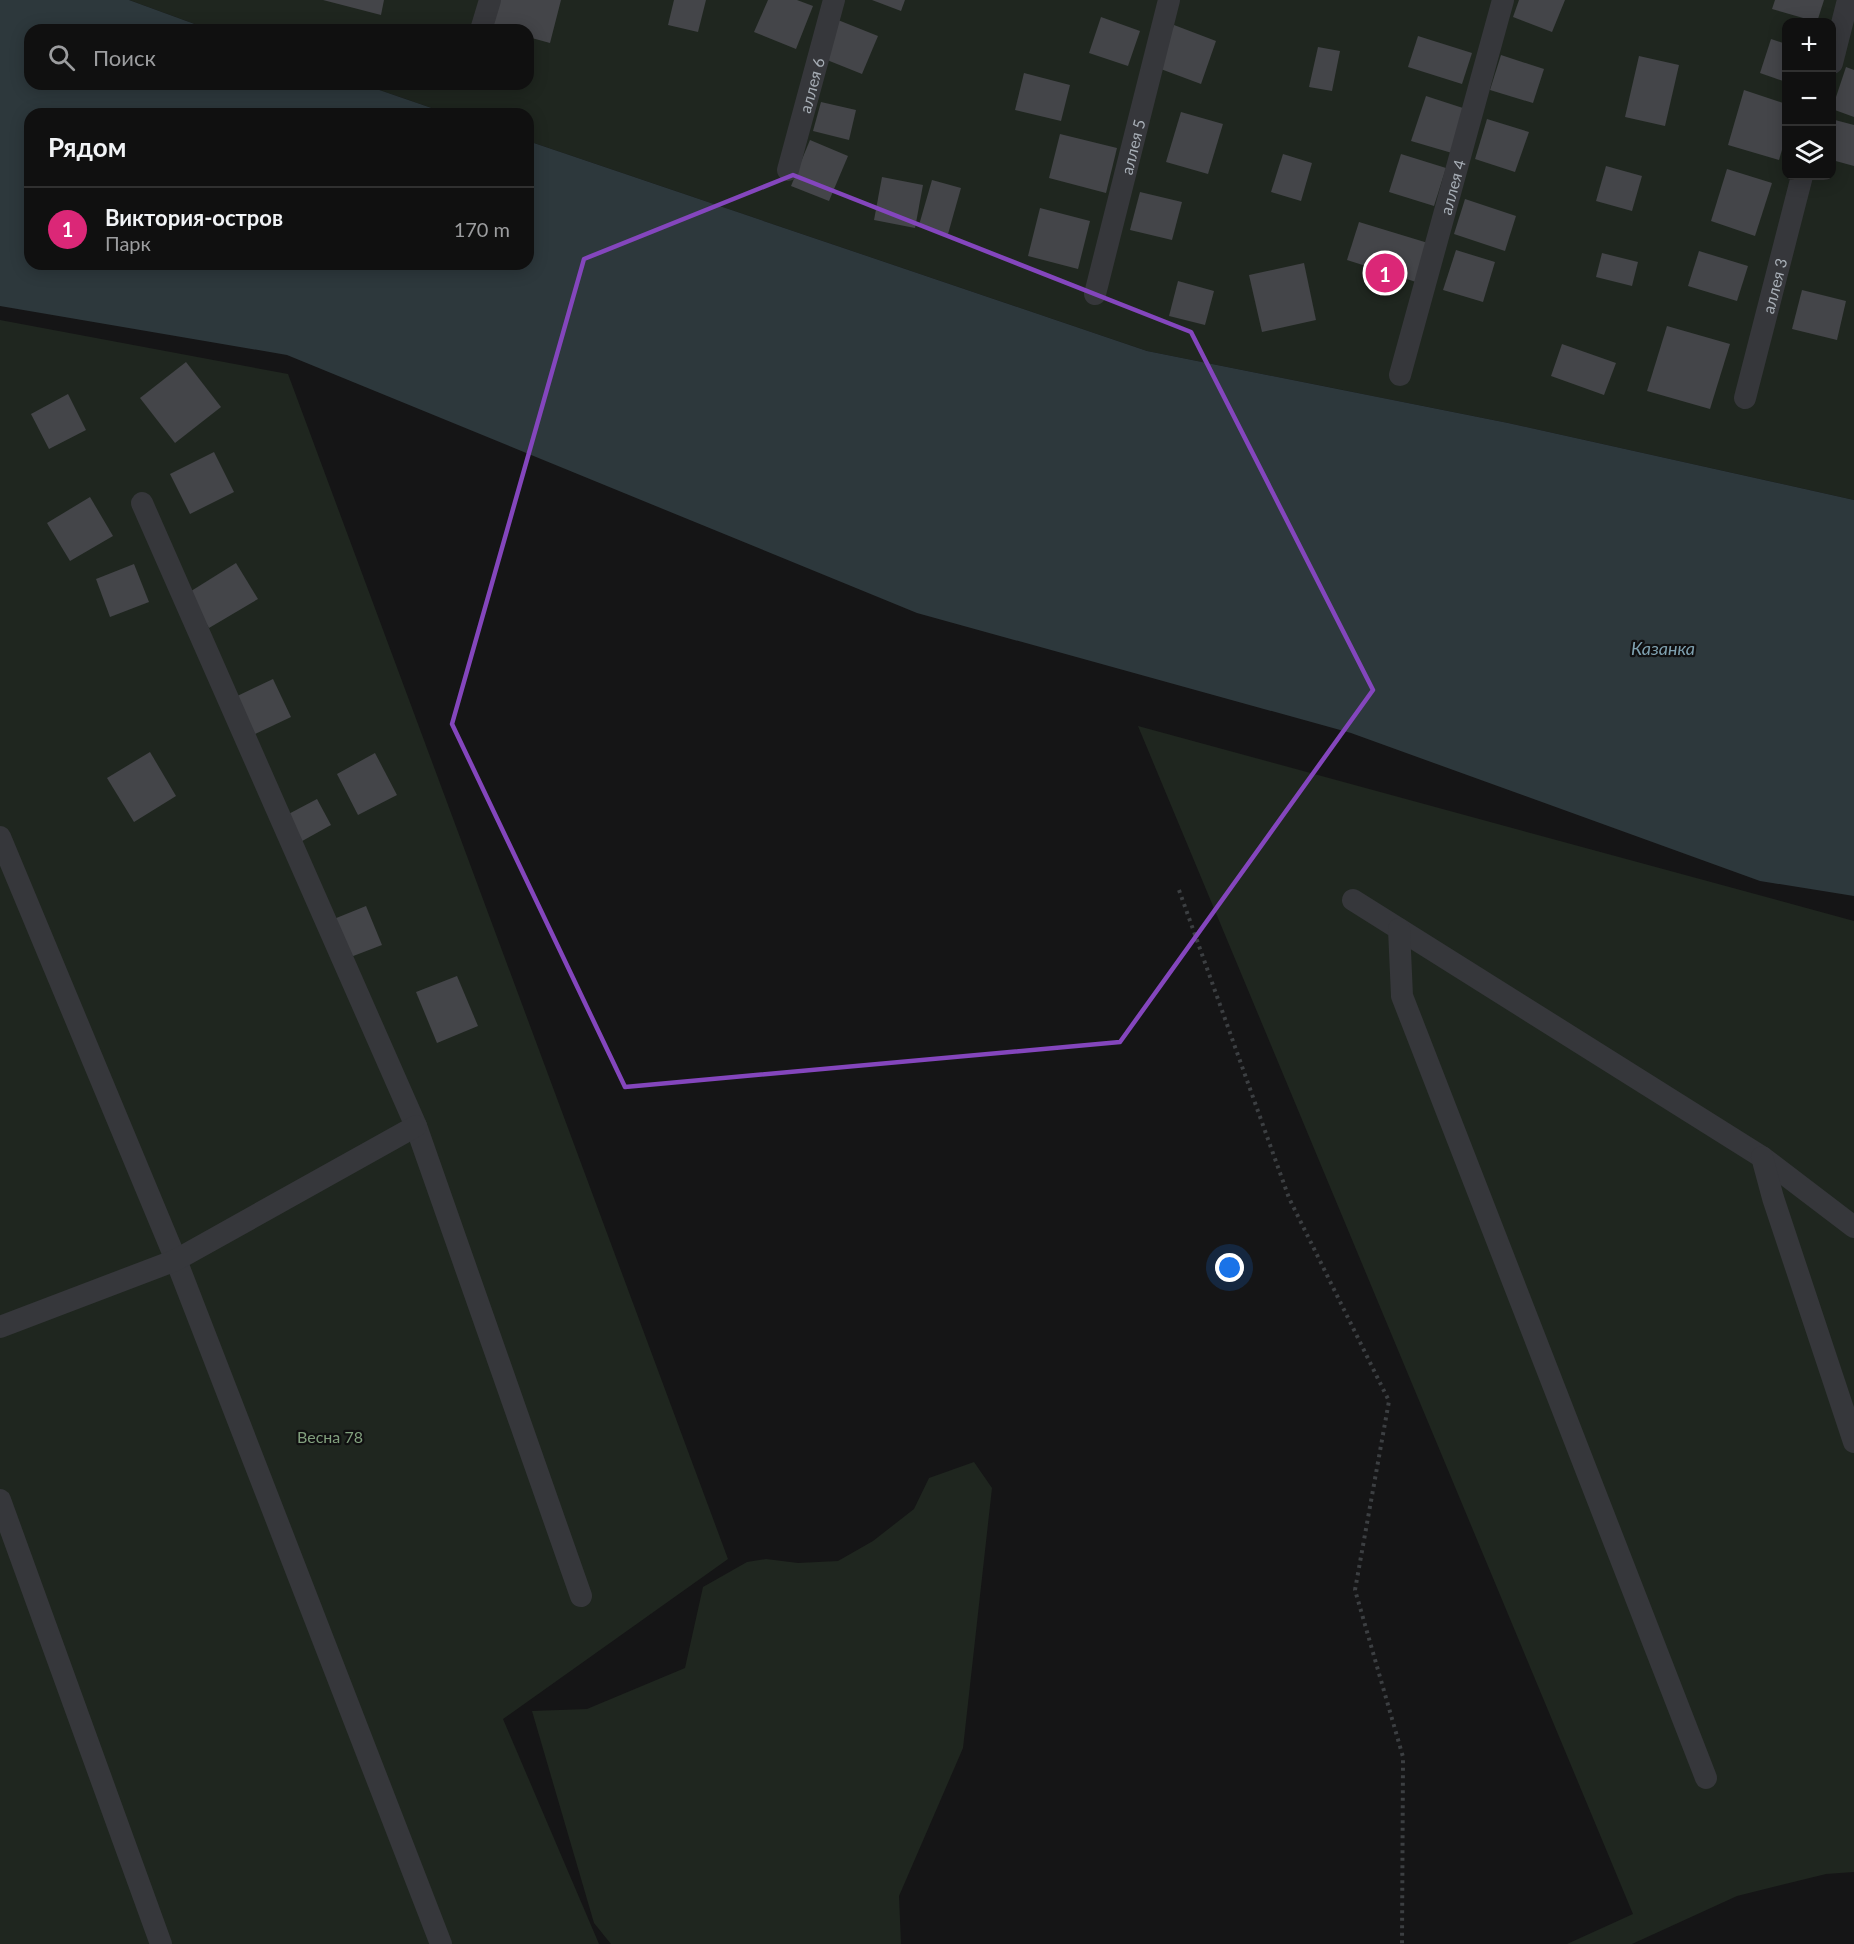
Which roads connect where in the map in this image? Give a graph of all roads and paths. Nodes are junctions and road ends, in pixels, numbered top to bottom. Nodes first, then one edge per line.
1 (490, 0) edge
2 (834, 0) edge
3 (1169, 0) edge
4 (1503, 0) edge
5 (1848, 0) edge
6 (484, 24) edge
7 (1836, 47) edge
8 (788, 170) dead end
9 (1801, 180) edge
10 (1095, 294) dead end
11 (1400, 375) dead end
12 (1745, 398) dead end
13 (142, 503) dead end
14 (0, 837) edge
15 (1179, 890) dead end
16 (1353, 900) dead end
17 (1399, 929) junction
18 (416, 1126) junction
19 (1762, 1157) junction
20 (1854, 1227) edge
21 (176, 1260) junction
22 (0, 1327) edge
23 (1854, 1442) edge
24 (0, 1500) edge
25 (581, 1596) dead end
26 (1706, 1778) dead end
27 (161, 1944) edge
28 (441, 1944) edge
29 (1402, 1944) edge

1 - 6 lane
2 - 8 lane, аллея 6
3 - 10 lane, аллея 5
4 - 11 lane, аллея 4
5 - 7 lane
9 - 12 lane, аллея 3
13 - 18 lane
14 - 21 lane
15 - 29 path
16 - 17 lane
17 - 19 lane
17 - 26 lane
18 - 21 lane
18 - 25 lane
19 - 20 lane
19 - 23 lane
21 - 22 lane
21 - 28 lane
24 - 27 lane

